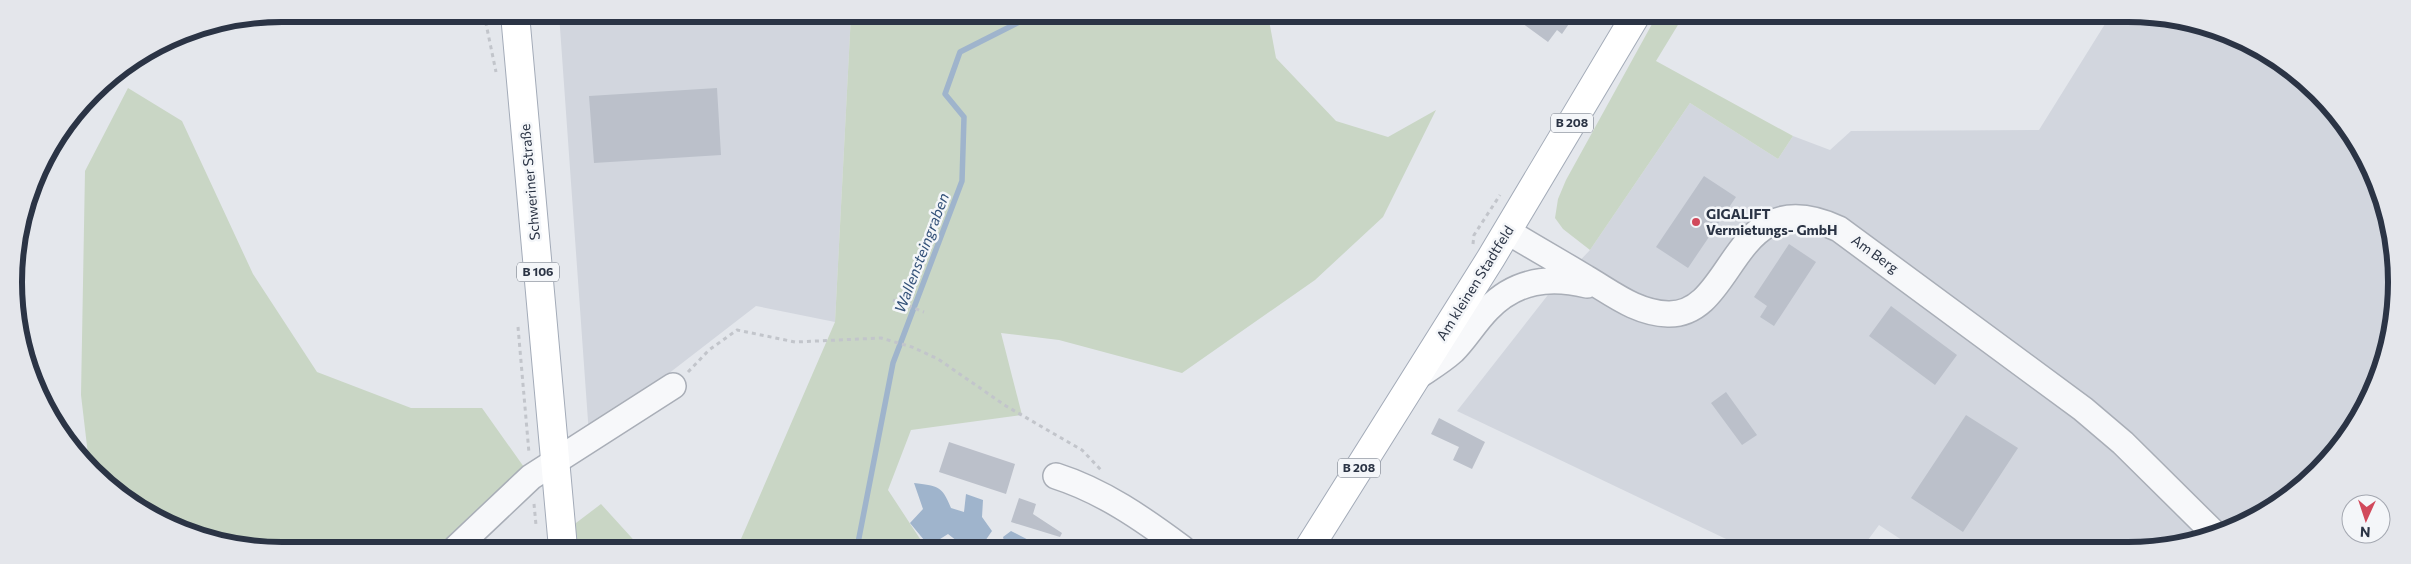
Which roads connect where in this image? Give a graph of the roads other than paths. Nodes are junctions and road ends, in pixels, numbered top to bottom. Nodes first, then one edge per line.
1 (516, 22) edge
2 (1632, 22) edge
3 (1507, 231) junction
4 (1604, 289) junction
5 (1418, 376) junction
6 (673, 386) road end
7 (556, 462) junction
8 (1056, 476) dead end
9 (2210, 529) edge
10 (554, 536) edge
11 (462, 542) edge
12 (1173, 542) edge
13 (1313, 542) edge

1 - 7 main road, Schweriner Straße / B 106
2 - 3 main road, Am kleinen Stadtfeld / B 208
3 - 4 street, Am Berg
3 - 5 main road, Am kleinen Stadtfeld / B 208
4 - 5 street
4 - 9 street, Am Berg
5 - 13 main road, Am kleinen Stadtfeld / B 208
6 - 7 street
7 - 10 main road, Schweriner Straße / B 106
7 - 11 street
8 - 12 street

